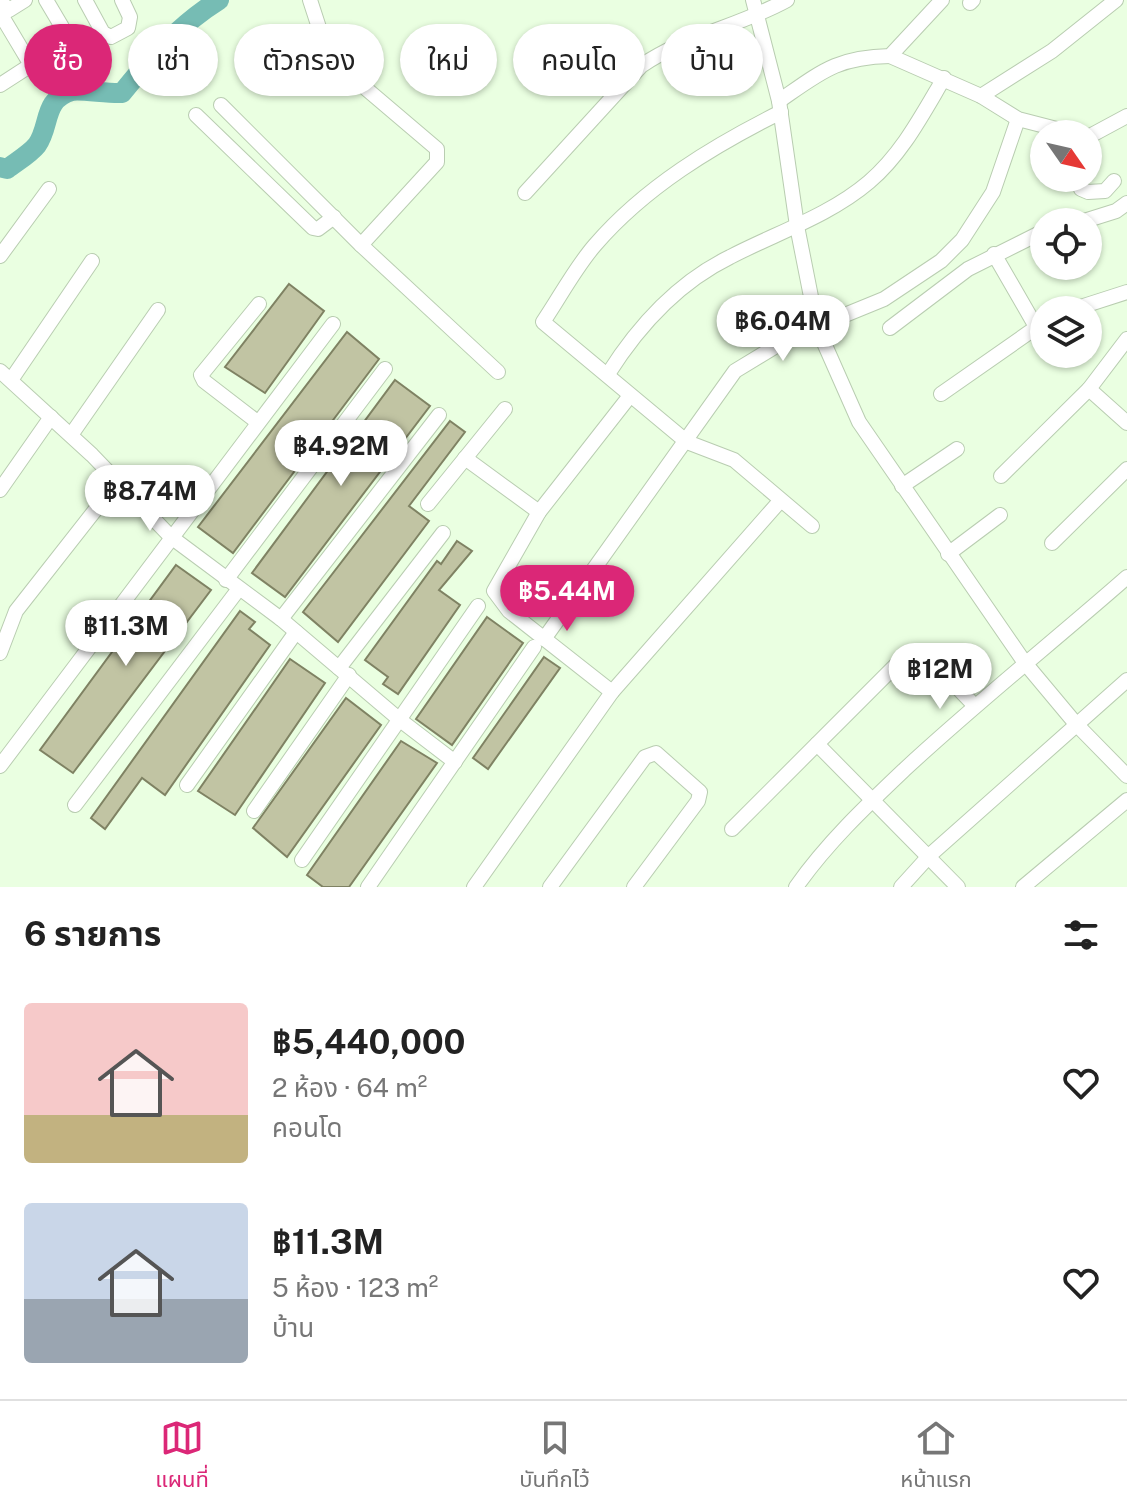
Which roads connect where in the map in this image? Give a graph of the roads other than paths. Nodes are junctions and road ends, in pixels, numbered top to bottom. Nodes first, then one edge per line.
1 (25, 0) edge
2 (46, 0) edge
3 (85, 0) edge
4 (122, 0) edge
5 (310, 0) edge
6 (753, 0) edge
7 (787, 0) edge
8 (942, 0) edge
9 (1116, 0) edge
10 (0, 1) edge
11 (0, 13) edge
12 (757, 17) junction
13 (60, 24) edge
14 (890, 56) junction
15 (944, 78) junction
16 (0, 85) edge
17 (981, 96) junction
18 (221, 105) dead end
19 (780, 107) junction
20 (196, 115) dead end
21 (1127, 116) edge
22 (1018, 119) junction
23 (1030, 122) edge
24 (1102, 130) edge
25 (1114, 181) dead end
26 (49, 189) dead end
27 (1102, 191) edge
28 (525, 193) dead end
29 (1127, 203) edge
30 (1102, 215) edge
31 (334, 217) junction
32 (797, 226) junction
33 (1030, 237) edge
34 (361, 245) junction
35 (994, 254) junction
36 (0, 256) edge
37 (92, 261) dead end
38 (1127, 292) edge
39 (1102, 300) edge
40 (259, 304) dead end
41 (1030, 309) edge
42 (158, 310) dead end
43 (333, 324) dead end
44 (817, 327) junction
45 (890, 328) dead end
46 (1030, 331) edge
47 (1127, 339) edge
48 (385, 369) dead end
49 (498, 372) dead end
50 (608, 374) junction
51 (5, 376) edge
52 (1089, 389) junction
53 (941, 394) dead end
54 (629, 397) junction
55 (505, 409) dead end
56 (439, 415) dead end
57 (51, 417) junction
58 (256, 421) junction
59 (1127, 423) edge
60 (71, 435) junction
61 (687, 442) junction
62 (957, 449) dead end
63 (465, 458) junction
64 (1127, 469) edge
65 (1001, 476) dead end
66 (118, 481) junction
67 (902, 486) junction
68 (0, 490) edge
69 (780, 501) junction
70 (428, 504) dead end
71 (539, 512) junction
72 (1000, 515) dead end
73 (812, 526) dead end
74 (443, 533) dead end
75 (171, 537) junction
76 (1052, 543) dead end
77 (948, 554) junction
78 (1127, 577) edge
79 (232, 585) junction
80 (478, 606) dead end
81 (281, 619) junction
82 (296, 632) junction
83 (539, 643) junction
84 (0, 653) edge
85 (904, 657) dead end
86 (928, 657) dead end
87 (1025, 663) junction
88 (344, 672) junction
89 (1127, 680) edge
90 (612, 692) junction
91 (974, 705) junction
92 (400, 720) junction
93 (1076, 724) junction
94 (817, 744) junction
95 (455, 762) junction
96 (0, 766) edge
97 (1127, 776) edge
98 (187, 785) dead end
99 (874, 799) junction
100 (1127, 800) edge
101 (75, 805) dead end
102 (254, 811) dead end
103 (732, 829) dead end
104 (930, 855) junction
105 (302, 860) dead end
106 (368, 887) edge
107 (474, 887) edge
108 (550, 887) edge
109 (634, 887) edge
110 (796, 887) edge
111 (901, 887) edge
112 (958, 887) edge
113 (1023, 887) edge

1 - 10 street
2 - 13 street
3 - 4 street
5 - 34 street
6 - 12 street
7 - 12 street
8 - 14 street
9 - 17 street
11 - 16 street
12 - 19 street
12 - 28 street
14 - 15 street
14 - 19 street
15 - 17 street
15 - 32 street
17 - 22 street
18 - 31 street
19 - 32 street
19 - 50 street
20 - 31 street
21 - 24 street
22 - 23 street
22 - 44 street
25 - 27 street
26 - 36 street
29 - 30 street
31 - 34 street
32 - 44 street
32 - 50 street
33 - 35 street
34 - 49 street
35 - 41 street
35 - 45 street
37 - 51 street
38 - 39 street
40 - 58 street
42 - 60 street
43 - 58 street
44 - 61 street
44 - 67 street
46 - 53 street
47 - 52 street
48 - 79 street
50 - 54 street
51 - 57 street
52 - 59 street
52 - 65 street
54 - 61 street
54 - 71 street
55 - 63 street
56 - 81 street
57 - 60 street
57 - 68 street
58 - 75 street
60 - 66 street
61 - 69 street
61 - 83 street
62 - 67 street
63 - 70 street
63 - 71 street
64 - 76 street
66 - 75 street
66 - 84 street
67 - 77 street
69 - 73 street
69 - 90 street
71 - 83 street
72 - 77 street
74 - 88 street
75 - 79 street
75 - 96 street
77 - 87 street
78 - 87 street
79 - 81 street
79 - 101 street
80 - 92 street
81 - 82 street
82 - 88 street
82 - 98 street
83 - 90 street
83 - 95 street
85 - 94 street
86 - 91 street
87 - 91 street
87 - 93 street
88 - 92 street
88 - 102 street
89 - 93 street
90 - 107 street
91 - 99 street
92 - 95 street
92 - 105 street
93 - 97 street
93 - 104 street
94 - 99 street
94 - 103 street
95 - 106 street
99 - 104 street
99 - 110 street
100 - 113 street
104 - 111 street
104 - 112 street
108 - 109 street

